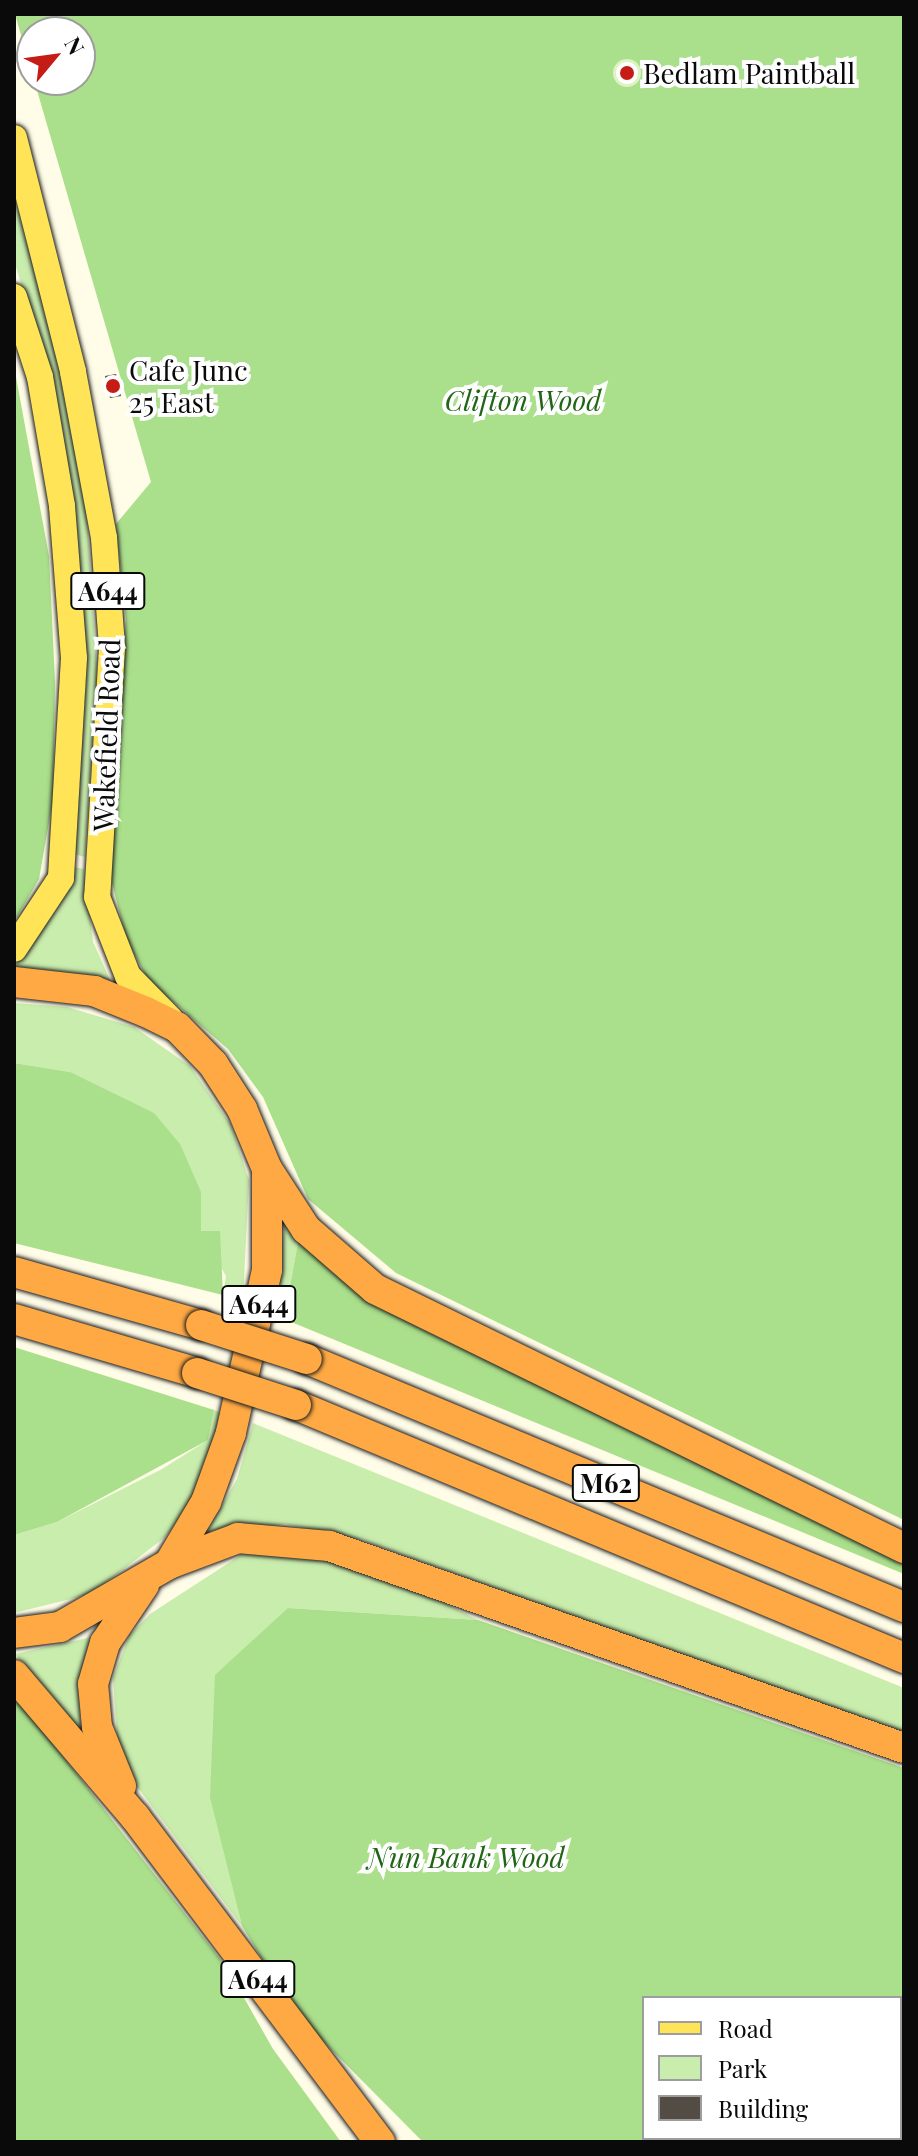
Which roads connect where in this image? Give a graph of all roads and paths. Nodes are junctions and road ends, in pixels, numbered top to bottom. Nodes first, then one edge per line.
1 (14, 138) edge
2 (14, 297) edge
3 (14, 949) edge
4 (14, 982) edge
5 (177, 1027) junction
6 (267, 1169) junction
7 (14, 1272) edge
8 (14, 1319) edge
9 (904, 1548) edge
10 (158, 1573) junction
11 (904, 1607) edge
12 (14, 1633) edge
13 (904, 1658) edge
14 (14, 1675) edge
15 (904, 1748) edge
16 (135, 1817) junction
17 (380, 2142) edge

1 - 5 main road, Wakefield Road / A644
2 - 3 main road, Wakefield Road / A644
4 - 5 highway, A644
5 - 6 highway, A644
6 - 9 highway
6 - 10 highway, A644
7 - 11 highway, M62, bridge
8 - 13 highway, M62, bridge
10 - 12 highway
10 - 15 highway
10 - 16 highway, A644
14 - 16 highway, A644
16 - 17 highway, A644

